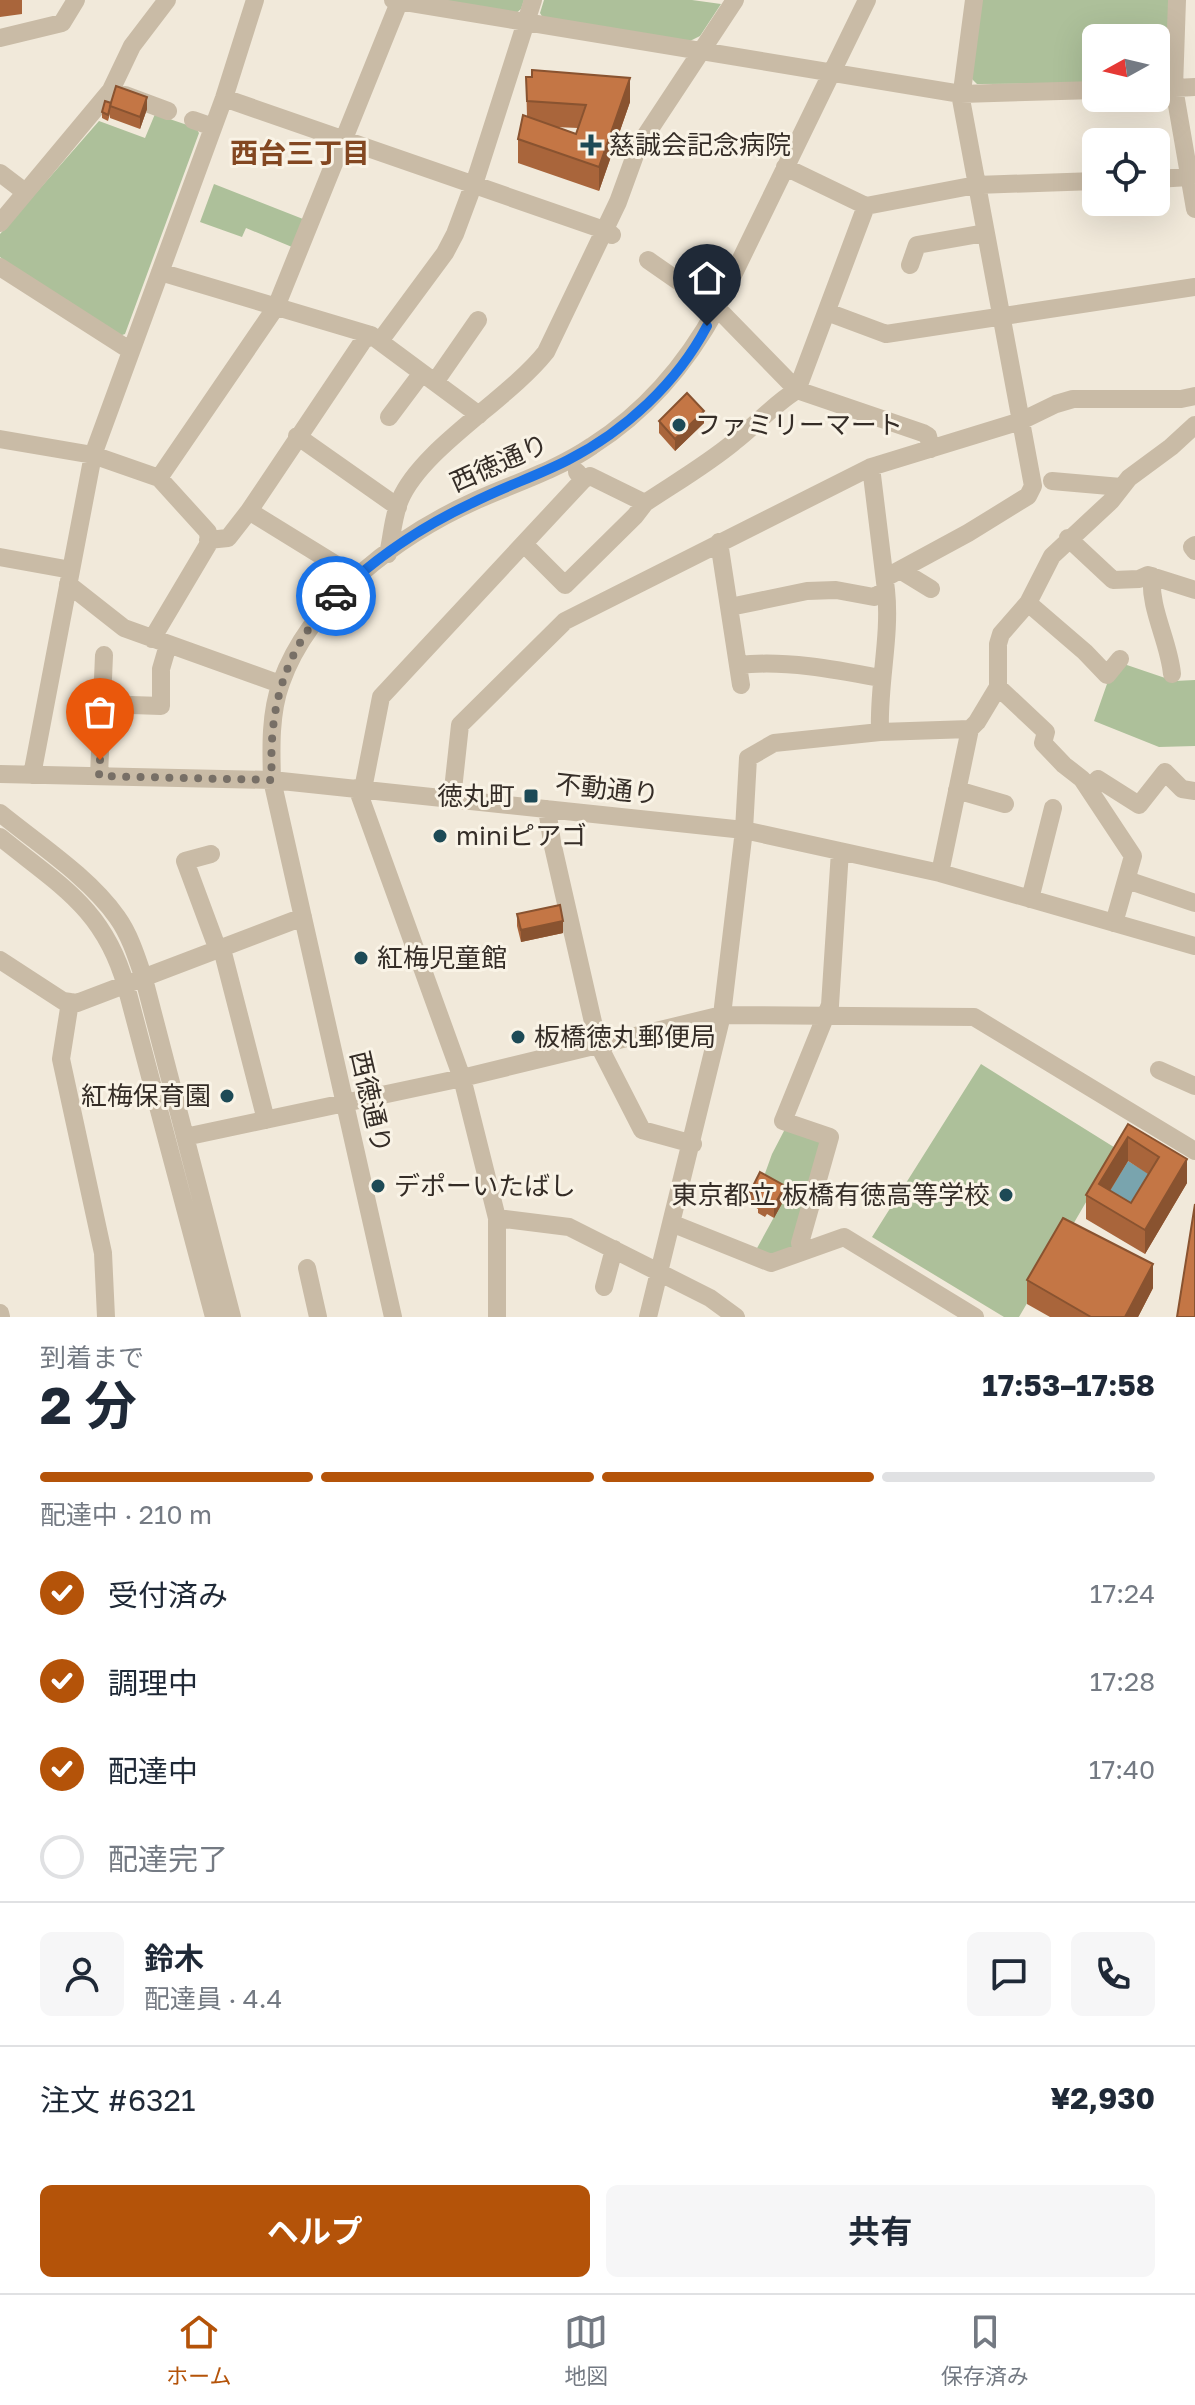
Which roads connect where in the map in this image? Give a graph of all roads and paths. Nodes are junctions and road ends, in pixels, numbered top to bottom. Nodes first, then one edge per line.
1 (76, 0) edge
2 (167, 0) edge
3 (255, 0) edge
4 (533, 0) edge
5 (735, 0) edge
6 (867, 0) edge
7 (974, 0) edge
8 (1177, 0) edge
9 (398, 1) edge
10 (525, 24) junction
11 (0, 38) edge
12 (1170, 51) edge
13 (700, 52) junction
14 (831, 73) junction
15 (1195, 87) edge
16 (1170, 88) edge
17 (111, 90) junction
18 (1082, 90) edge
19 (961, 94) junction
20 (224, 98) junction
21 (1170, 107) edge
22 (168, 111) dead end
23 (193, 120) dead end
24 (213, 127) junction
25 (344, 141) junction
26 (785, 167) junction
27 (0, 173) edge
28 (1189, 177) junction
29 (1170, 178) edge
30 (1082, 181) edge
31 (473, 185) junction
32 (976, 185) junction
33 (25, 192) junction
34 (866, 206) junction
35 (1195, 209) edge
36 (3, 215) edge
37 (608, 233) junction
38 (985, 233) junction
39 (648, 260) dead end
40 (910, 265) dead end
41 (0, 267) edge
42 (160, 272) junction
43 (1195, 287) edge
44 (276, 307) junction
45 (717, 308) junction
46 (827, 312) junction
47 (1000, 317) junction
48 (478, 320) dead end
49 (375, 338) junction
50 (131, 351) junction
51 (429, 378) junction
52 (797, 390) junction
53 (1195, 396) edge
54 (479, 415) junction
55 (389, 417) dead end
56 (1021, 421) junction
57 (1195, 425) edge
58 (297, 436) junction
59 (0, 439) edge
60 (931, 449) junction
61 (93, 455) junction
62 (569, 460) junction
63 (871, 467) junction
64 (159, 478) junction
65 (1043, 479) junction
66 (583, 480) junction
67 (1121, 487) junction
68 (645, 503) junction
69 (398, 507) junction
70 (249, 511) junction
71 (1068, 538) junction
72 (208, 540) junction
73 (719, 542) junction
74 (524, 544) junction
75 (1195, 545) edge
76 (1195, 551) edge
77 (388, 554) junction
78 (0, 557) edge
79 (1152, 576) junction
80 (69, 577) junction
81 (356, 577) junction
82 (891, 579) junction
83 (931, 589) dead end
84 (1195, 590) edge
85 (1028, 603) junction
86 (730, 607) junction
87 (160, 642) junction
88 (104, 655) dead end
89 (1120, 659) dead end
90 (738, 665) junction
91 (1172, 674) dead end
92 (880, 678) junction
93 (280, 684) junction
94 (741, 685) dead end
95 (998, 687) junction
96 (102, 704) junction
97 (970, 729) junction
98 (880, 732) junction
99 (0, 774) edge
100 (32, 775) junction
101 (99, 776) junction
102 (272, 780) junction
103 (360, 788) junction
104 (1089, 789) junction
105 (957, 790) junction
106 (1188, 790) edge
107 (452, 799) junction
108 (1005, 804) dead end
109 (1053, 808) dead end
110 (547, 809) junction
111 (0, 813) edge
112 (744, 830) junction
113 (0, 837) edge
114 (840, 851) junction
115 (211, 854) dead end
116 (940, 873) junction
117 (1127, 880) junction
118 (1030, 899) junction
119 (1195, 903) edge
120 (303, 917) junction
121 (1114, 923) junction
122 (1195, 946) edge
123 (220, 950) junction
124 (0, 960) edge
125 (135, 983) junction
126 (70, 1002) junction
127 (722, 1015) junction
128 (827, 1016) junction
129 (598, 1044) junction
130 (1159, 1070) dead end
131 (462, 1078) junction
132 (1195, 1086) edge
133 (344, 1103) junction
134 (266, 1120) junction
135 (185, 1137) junction
136 (693, 1144) junction
137 (1195, 1151) edge
138 (497, 1218) junction
139 (671, 1223) junction
140 (614, 1249) junction
141 (802, 1252) junction
142 (307, 1268) dead end
143 (659, 1273) junction
144 (604, 1287) dead end
145 (106, 1317) edge
146 (214, 1317) edge
147 (232, 1317) edge
148 (318, 1317) edge
149 (393, 1317) edge
150 (497, 1317) edge
151 (648, 1317) edge
152 (736, 1317) edge
153 (975, 1317) edge

1 - 11 street
2 - 17 street
3 - 20 street
4 - 10 street
5 - 13 street
6 - 14 street, 西徳通り
7 - 19 street
8 - 12 street
9 - 10 street
9 - 25 street
10 - 13 street
10 - 31 street
13 - 14 street
13 - 37 street
14 - 19 street
14 - 26 street, 西徳通り
15 - 16 street
17 - 22 street
17 - 33 street
18 - 19 street
19 - 32 street
20 - 24 street
20 - 25 street
21 - 28 street
23 - 24 street
24 - 42 street
25 - 31 street
25 - 44 street
26 - 34 street
26 - 45 street, 西徳通り
27 - 33 street
28 - 29 street
28 - 35 street
30 - 32 street
31 - 37 street
31 - 49 street
32 - 34 street
32 - 38 street
33 - 36 street
34 - 46 street
37 - 54 street
38 - 40 street
38 - 47 street
39 - 45 street
41 - 50 street
42 - 44 street
42 - 50 street
43 - 47 street
44 - 49 street
44 - 64 street
45 - 52 street
45 - 62 street, 西徳通り
46 - 47 street
46 - 52 street
47 - 56 street
48 - 51 street
49 - 51 street
49 - 58 street
50 - 61 street
51 - 54 street
51 - 55 street
52 - 60 street
52 - 68 street
53 - 56 street
54 - 69 street
56 - 60 street
56 - 65 street
57 - 67 street
58 - 69 street
58 - 70 street
59 - 61 street
60 - 63 street
61 - 64 street
61 - 80 street
62 - 66 street
62 - 77 street, 西徳通り
63 - 73 street
63 - 82 street
64 - 72 street
65 - 67 street
65 - 82 street
66 - 68 street
66 - 74 street
67 - 71 street
68 - 74 street
69 - 77 street
70 - 72 street
70 - 81 street
71 - 79 street
71 - 85 street
72 - 87 street
73 - 86 street
73 - 107 street
74 - 103 street
75 - 76 street
77 - 81 street, 西徳通り
78 - 80 street
79 - 84 street
79 - 91 street
80 - 87 street
80 - 100 street
81 - 93 street, 西徳通り
82 - 83 street
82 - 86 street
82 - 92 street
85 - 89 street
85 - 95 street
86 - 90 street
87 - 93 street
87 - 96 street
88 - 96 street
90 - 92 street
90 - 94 street
92 - 98 street
93 - 102 street, 西徳通り
95 - 97 street
95 - 104 street
96 - 101 street
97 - 98 street
97 - 105 street
98 - 112 street
99 - 100 street, 不動通り
100 - 101 street, 不動通り
101 - 102 street, 不動通り
102 - 103 street, 不動通り
102 - 120 street, 西徳通り
103 - 107 street, 不動通り
103 - 131 street
104 - 106 street
104 - 117 street
105 - 108 street
105 - 116 street
107 - 110 street, 不動通り
109 - 118 street
110 - 112 street, 不動通り
110 - 129 street
111 - 125 street
112 - 114 street, 不動通り
112 - 127 street
113 - 125 street
114 - 116 street, 不動通り
114 - 128 street
115 - 123 street
116 - 118 street, 不動通り
117 - 119 street
117 - 121 street
118 - 121 street, 不動通り
120 - 123 street
120 - 133 street, 西徳通り
121 - 122 street, 不動通り
123 - 125 street
123 - 134 street
124 - 126 street
125 - 126 street
125 - 135 street
125 - 146 street
126 - 145 street
127 - 128 street
127 - 129 street
127 - 136 street
128 - 137 street
128 - 141 street
129 - 131 street
129 - 136 street
130 - 132 street
131 - 133 street
131 - 138 street
133 - 134 street
133 - 149 street, 西徳通り
134 - 135 street
135 - 147 street
136 - 139 street
138 - 140 street
138 - 150 street
139 - 141 street
139 - 143 street
140 - 143 street
140 - 144 street
141 - 153 street
142 - 148 street
143 - 151 street
143 - 152 street

